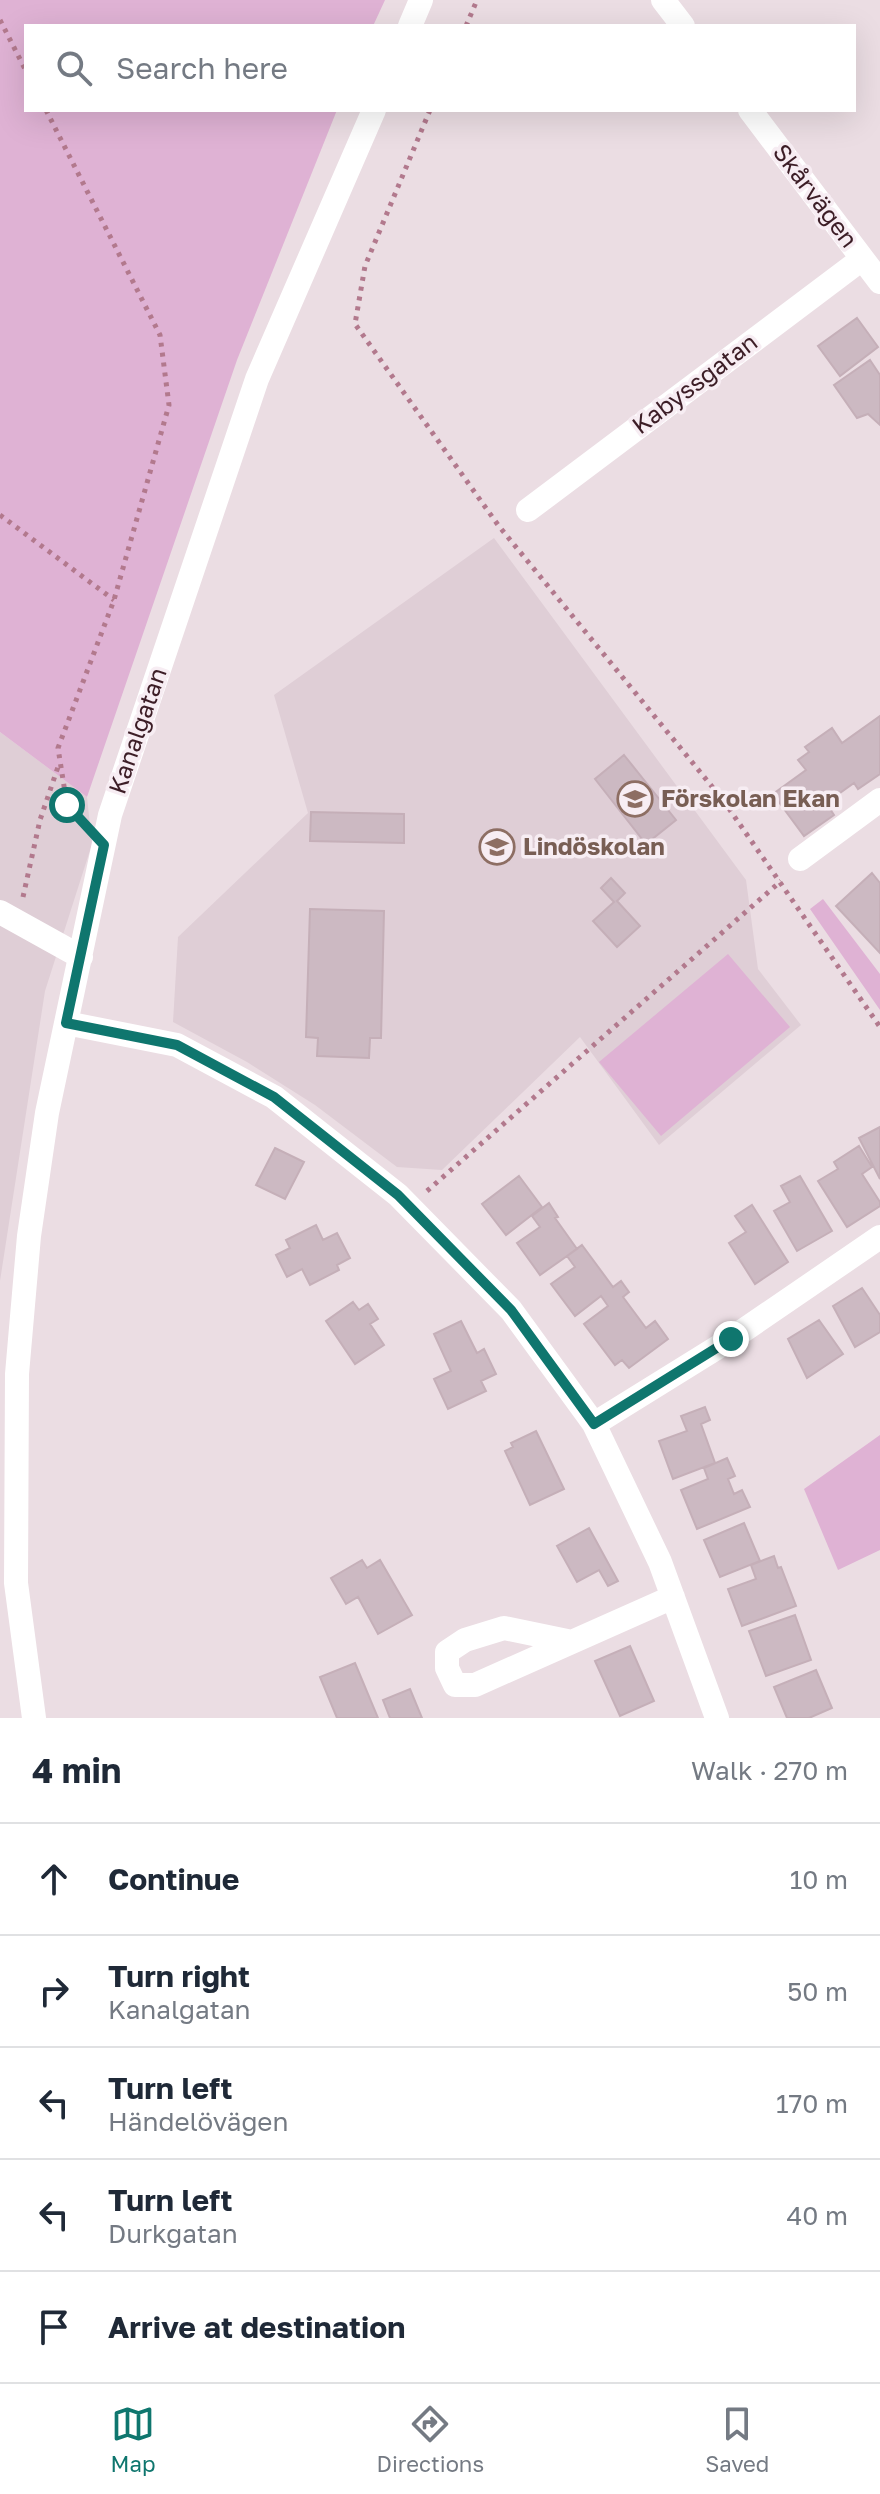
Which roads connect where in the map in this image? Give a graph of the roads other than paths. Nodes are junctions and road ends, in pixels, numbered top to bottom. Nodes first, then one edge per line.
1 (421, 0) edge
2 (663, 0) edge
3 (411, 24) edge
4 (681, 24) edge
5 (373, 112) edge
6 (752, 112) edge
7 (862, 259) junction
8 (880, 282) edge
9 (528, 510) dead end
10 (880, 800) edge
11 (800, 859) dead end
12 (9, 917) edge
13 (81, 957) junction
14 (66, 1023) junction
15 (880, 1237) edge
16 (594, 1424) junction
17 (8, 1582) edge
18 (673, 1597) junction
19 (572, 1642) dead end
20 (34, 1718) edge
21 (717, 1718) edge

1 - 3 street
2 - 4 street
5 - 13 street, Kanalgatan
6 - 7 street, Skårvägen
7 - 8 street, Skårvägen
7 - 9 street, Kabyssgatan
10 - 11 street
12 - 13 street
13 - 14 street, Kanalgatan
14 - 16 street
14 - 17 street, Kanalgatan
15 - 16 street
16 - 18 street
17 - 20 street, Kanalgatan
18 - 19 street
18 - 21 street

